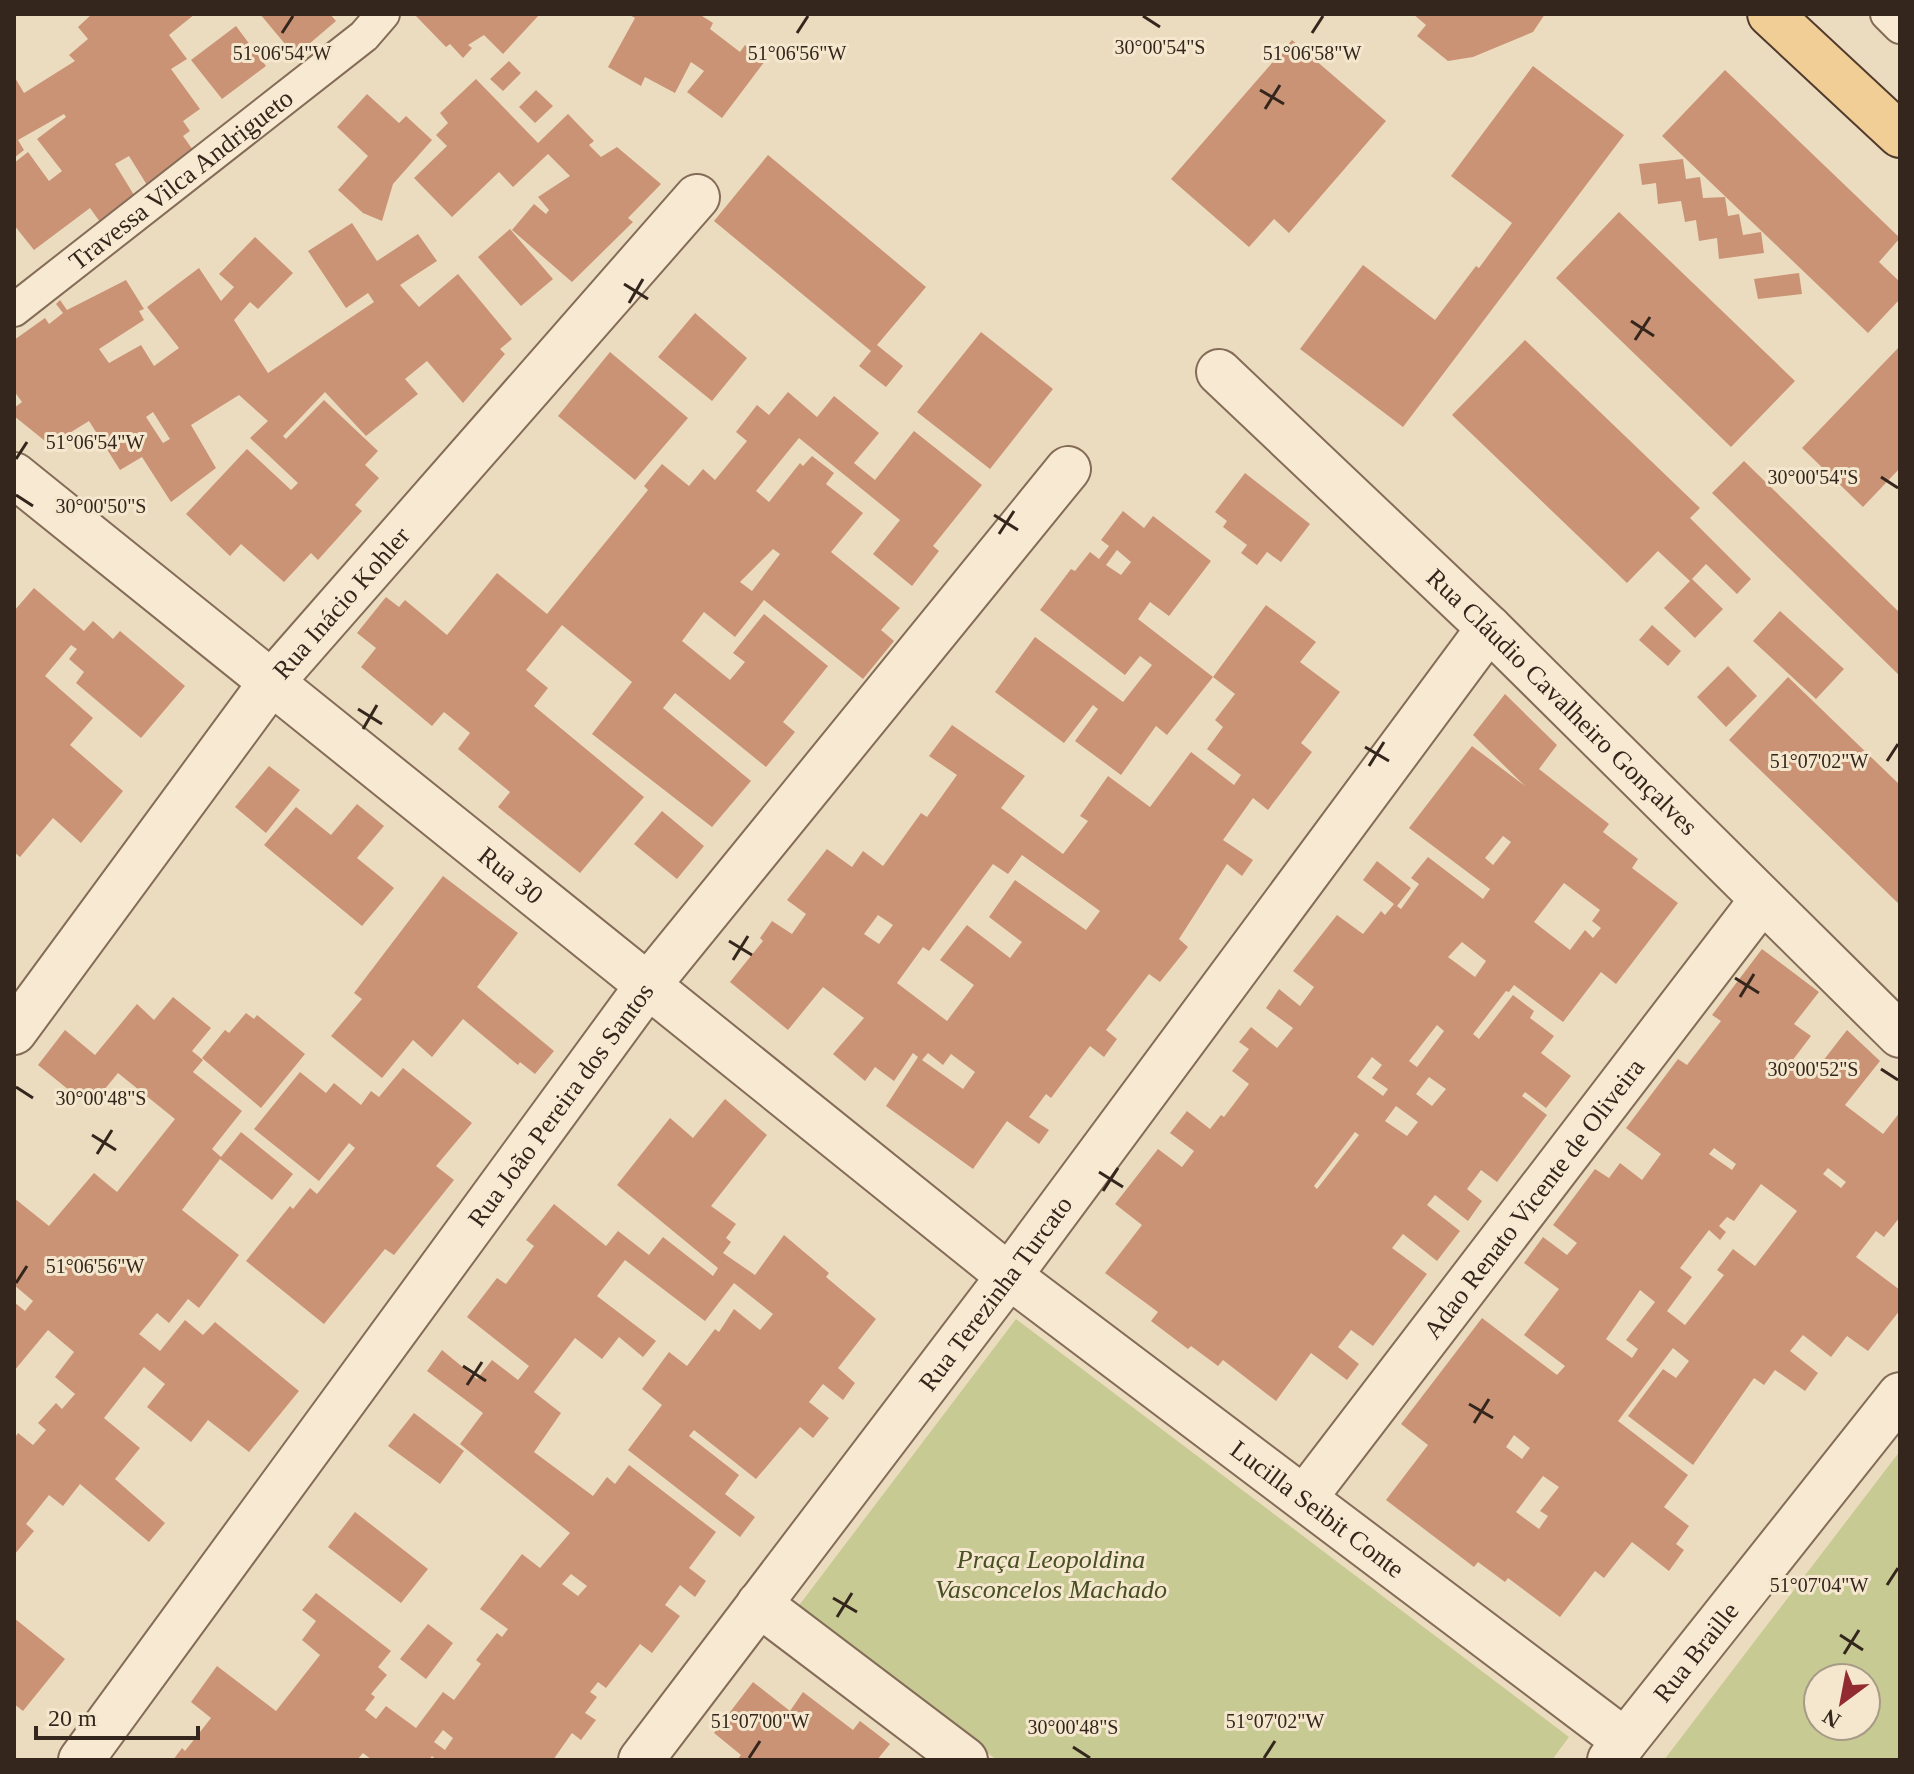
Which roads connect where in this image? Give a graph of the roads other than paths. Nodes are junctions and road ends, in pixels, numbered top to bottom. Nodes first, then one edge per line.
1 (383, 14) edge
2 (1770, 14) edge
3 (1887, 14) edge
4 (1900, 27) edge
5 (1900, 135) edge
6 (697, 197) dead end
7 (14, 310) edge
8 (1219, 372) dead end
9 (1068, 469) dead end
10 (14, 475) edge
11 (1489, 628) junction
12 (270, 684) junction
13 (1762, 900) junction
14 (648, 985) junction
15 (14, 1032) edge
16 (1900, 1035) edge
17 (1009, 1276) junction
18 (1900, 1395) edge
19 (1305, 1497) junction
20 (759, 1604) junction
21 (1618, 1751) edge
22 (81, 1760) edge
23 (641, 1760) edge
24 (965, 1760) edge

1 - 7 lane, Travessa Vilca Andrigueto
2 - 5 main road
3 - 4 lane
6 - 12 street, Rua Inácio Kohler
8 - 11 street, Rua Cláudio Cavalheiro Gonçalves
9 - 14 street, Rua João Pereira dos Santos
10 - 12 street, Rua 30
11 - 13 street, Rua Cláudio Cavalheiro Gonçalves
11 - 17 street, Rua Terezinha Turcato
12 - 14 street, Rua 30
12 - 15 street, Rua Inácio Kohler
13 - 16 street, Rua Cláudio Cavalheiro Gonçalves
13 - 19 street, Adao Renato Vicente de Oliveira
14 - 17 street, Rua 30
14 - 22 street, Rua João Pereira dos Santos
17 - 19 street, Lucilla Seibit Conte
17 - 20 street, Rua Terezinha Turcato
18 - 21 street, Rua Braille
19 - 21 street, Lucilla Seibit Conte
20 - 23 street, Rua Terezinha Turcato
20 - 24 street

